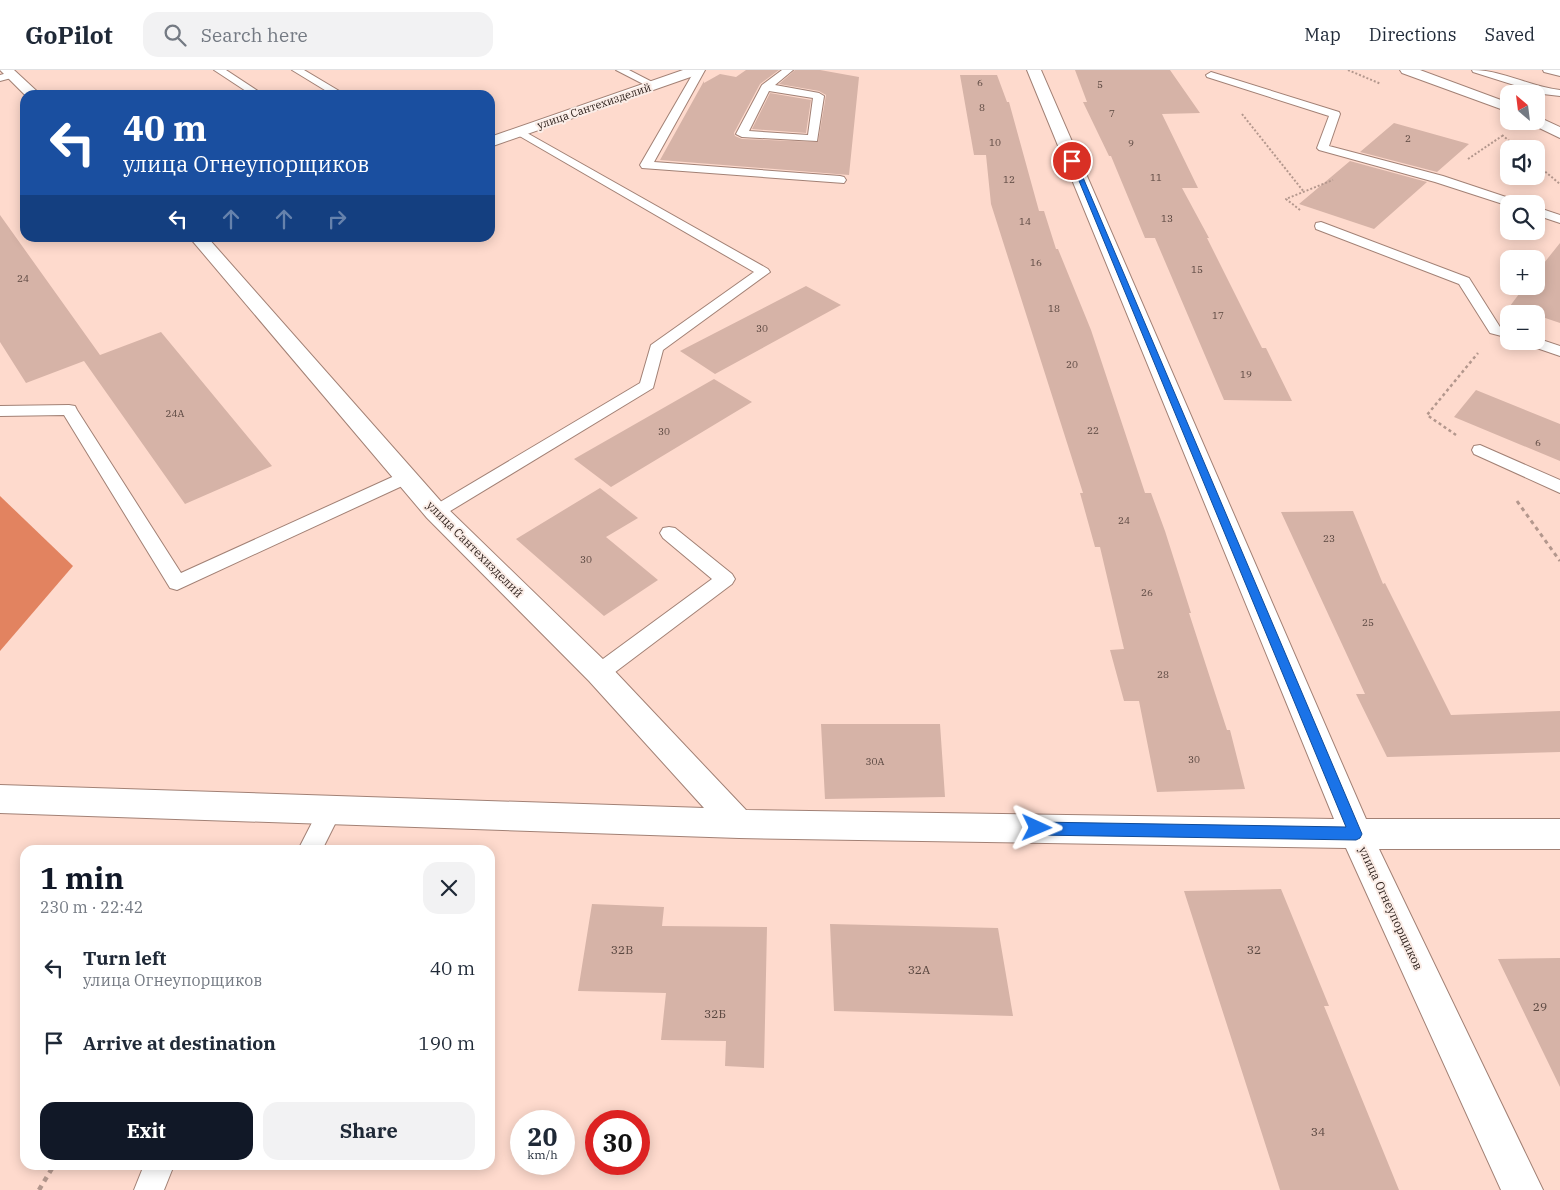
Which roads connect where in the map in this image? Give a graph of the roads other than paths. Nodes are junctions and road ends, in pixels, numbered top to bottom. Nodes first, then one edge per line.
1 (219, 70) edge
2 (297, 70) edge
3 (621, 70) edge
4 (699, 70) edge
5 (788, 70) edge
6 (1034, 70) edge
7 (1407, 70) edge
8 (1477, 70) edge
9 (1548, 70) edge
10 (1560, 73) edge
11 (6, 74) edge
12 (1211, 75) road end
13 (653, 85) junction
14 (766, 87) junction
15 (27, 90) edge
16 (251, 90) edge
17 (331, 90) edge
18 (1560, 93) edge
19 (1500, 104) edge
20 (1545, 113) edge
21 (1560, 116) edge
22 (1545, 125) edge
23 (520, 132) junction
24 (1560, 132) edge
25 (495, 140) edge
26 (840, 180) dead end
27 (1500, 199) edge
28 (1545, 214) edge
29 (1560, 219) edge
30 (1321, 226) road end
31 (208, 242) edge
32 (1500, 331) edge
33 (1545, 346) edge
34 (1560, 351) edge
35 (0, 412) edge
36 (1480, 450) road end
37 (407, 477) junction
38 (1560, 487) edge
39 (436, 512) junction
40 (668, 533) dead end
41 (599, 673) junction
42 (0, 799) edge
43 (330, 810) junction
44 (738, 824) junction
45 (1356, 834) junction
46 (1560, 834) edge
47 (312, 845) edge
48 (157, 1170) edge
49 (149, 1190) edge
50 (1522, 1190) edge

1 - 16 lane
2 - 17 lane
3 - 13 lane
4 - 13 street, улица Сантехизделий
4 - 26 lane
5 - 14 lane
6 - 45 street, улица Огнеупорщиков
7 - 19 street
8 - 18 lane
9 - 10 lane
11 - 15 street
12 - 27 lane
13 - 23 street, улица Сантехизделий
14 - 14 lane
20 - 21 street
22 - 24 street
23 - 25 street, улица Сантехизделий
23 - 39 lane
28 - 29 lane
30 - 32 lane
31 - 37 street, улица Сантехизделий
33 - 34 lane
35 - 37 lane
36 - 38 lane
37 - 39 street, улица Сантехизделий
39 - 41 street, улица Сантехизделий
40 - 41 lane
41 - 44 street, улица Сантехизделий
42 - 43 street
43 - 44 street
43 - 47 lane
44 - 45 street
45 - 46 street
45 - 50 street, улица Огнеупорщиков
48 - 49 lane

